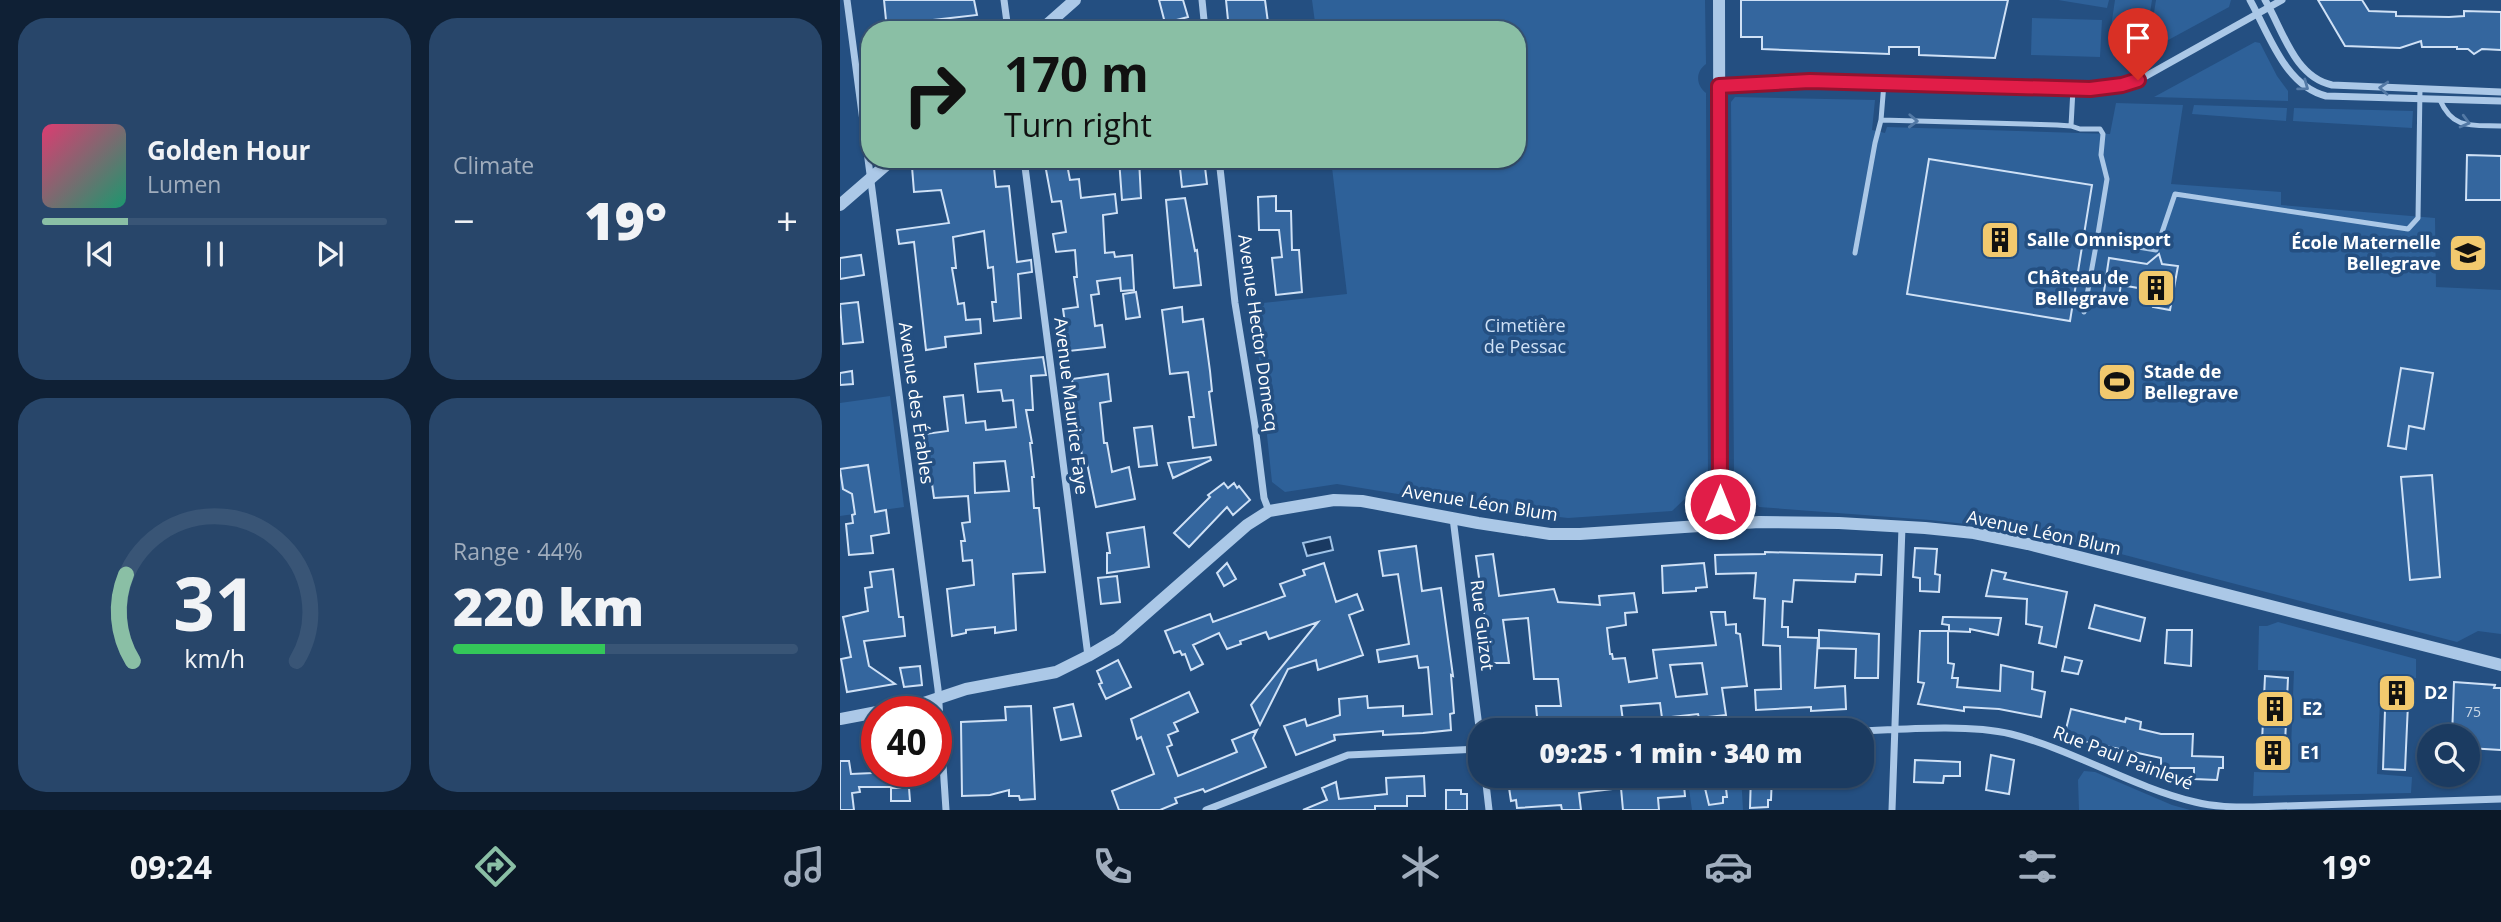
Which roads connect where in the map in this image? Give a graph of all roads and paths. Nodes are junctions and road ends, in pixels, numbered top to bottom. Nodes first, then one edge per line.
1 (847, 0) edge
2 (1004, 0) edge
3 (1075, 0) edge
4 (1202, 0) edge
5 (1718, 0) edge
6 (2250, 0) edge
7 (2282, 0) edge
8 (2267, 3) edge
9 (2257, 13) junction
10 (1007, 21) edge
11 (1051, 21) edge
12 (1204, 21) edge
13 (1884, 83) junction
14 (1719, 86) junction
15 (2073, 89) junction
16 (2420, 89) junction
17 (2501, 92) edge
18 (2420, 99) junction
19 (2440, 100) junction
20 (2501, 102) edge
21 (861, 108) edge
22 (1881, 120) junction
23 (2071, 126) junction
24 (2501, 126) edge
25 (869, 168) edge
26 (882, 168) edge
27 (1025, 168) edge
28 (1220, 168) edge
29 (870, 178) junction
30 (840, 205) edge
31 (2097, 240) junction
32 (1855, 253) dead end
33 (2084, 312) dead end
34 (1269, 511) junction
35 (1453, 518) junction
36 (1720, 524) junction
37 (1902, 527) junction
38 (1088, 656) junction
39 (2501, 666) edge
40 (939, 696) edge
41 (945, 696) edge
42 (861, 715) edge
43 (1478, 718) edge
44 (840, 719) edge
45 (1895, 729) junction
46 (1874, 730) edge
47 (1468, 750) edge
48 (945, 787) edge
49 (1486, 788) edge
50 (2501, 799) edge
51 (946, 810) edge
52 (1206, 810) edge
53 (1489, 810) edge
54 (1892, 810) edge

1 - 21 street, Avenue des Érables
2 - 10 street
3 - 11 street
4 - 12 street
5 - 14 street
6 - 9 street
7 - 8 street
8 - 9 street
16 -> 8 street
9 - 15 street
9 -> 18 street
13 - 14 street
13 - 15 street
13 - 22 lane
14 - 36 street
15 - 23 lane
16 - 17 street
16 - 18 lane
18 - 19 street
18 - 31 lane
19 - 20 street
19 -> 24 lane
22 -> 23 lane
22 - 32 lane
23 - 31 lane
25 - 29 street, Avenue des Érables
26 - 29 street
27 - 38 street, Avenue Maurice Faye
28 - 34 street, Avenue Hector Domecq
29 - 30 street
29 - 40 street, Avenue des Érables
31 - 33 lane
34 - 35 street, Avenue Léon Blum
34 - 38 street, Avenue Léon Blum
35 - 36 street, Avenue Léon Blum
35 - 43 street, Rue Guizot
36 - 37 street, Avenue Léon Blum
37 - 39 street, Avenue Léon Blum
37 - 45 street
38 - 41 street, Avenue Léon Blum
42 - 44 street, Avenue Léon Blum
45 - 46 street, Rue Paul Painlevé
45 - 50 street, Rue Paul Painlevé
45 - 54 street
47 - 52 street
48 - 51 street, Avenue des Érables
49 - 53 street

